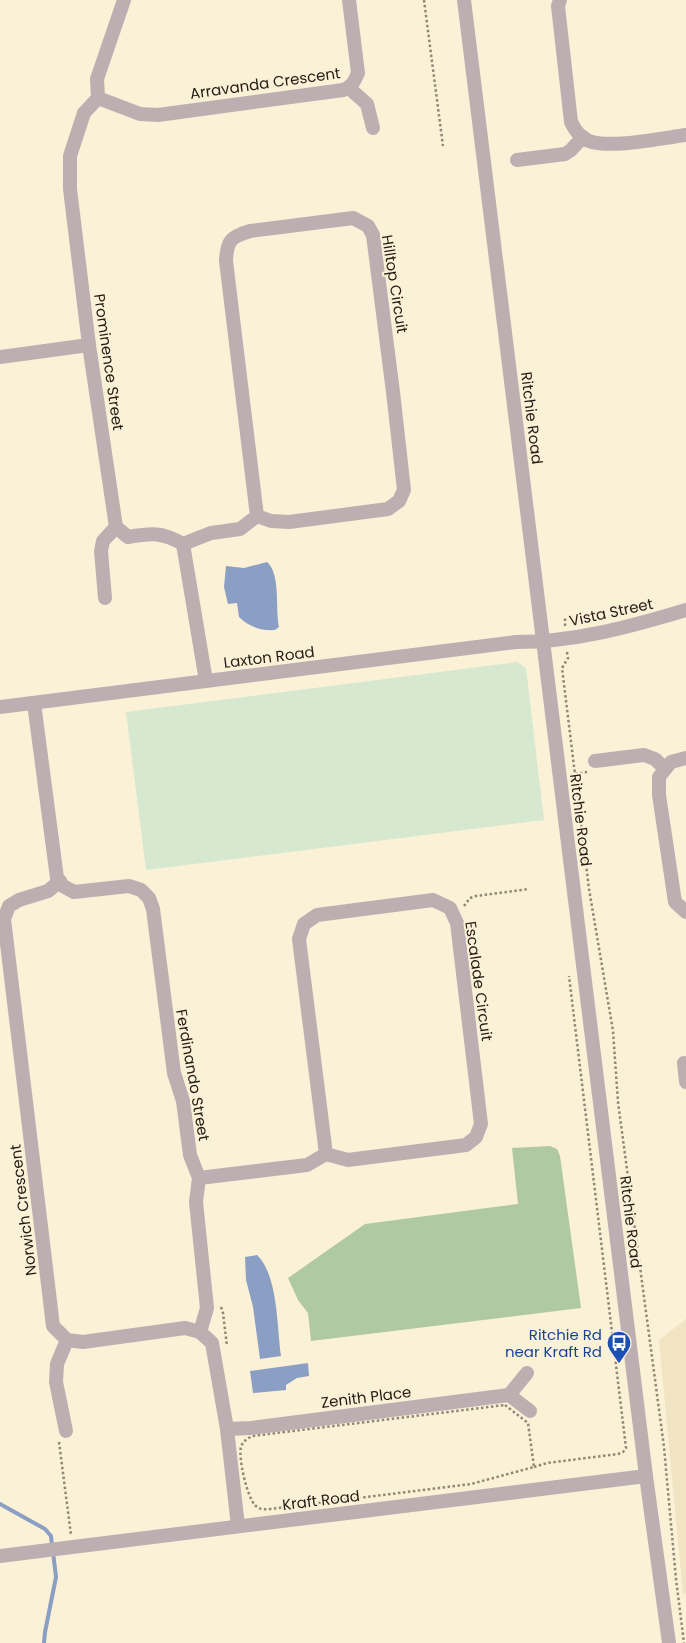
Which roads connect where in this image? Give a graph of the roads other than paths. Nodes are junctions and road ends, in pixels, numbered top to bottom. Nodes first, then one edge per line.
1 (124, 0) edge
2 (349, 0) edge
3 (464, 0) edge
4 (560, 0) edge
5 (349, 88) junction
6 (98, 98) junction
7 (372, 128) dead end
8 (686, 135) edge
9 (583, 137) junction
10 (517, 160) dead end
11 (89, 345) junction
12 (0, 357) edge
13 (257, 516) junction
14 (116, 527) junction
15 (183, 544) junction
16 (105, 598) dead end
17 (686, 610) edge
18 (543, 642) junction
19 (206, 681) junction
20 (34, 703) junction
21 (0, 707) edge
22 (686, 758) edge
23 (595, 761) dead end
24 (664, 768) junction
25 (60, 881) junction
26 (686, 912) edge
27 (684, 1063) dead end
28 (686, 1082) edge
29 (326, 1154) junction
30 (199, 1178) junction
31 (200, 1332) junction
32 (67, 1340) junction
33 (527, 1373) dead end
34 (509, 1395) junction
35 (530, 1411) dead end
36 (228, 1429) junction
37 (66, 1431) road end
38 (646, 1476) junction
39 (238, 1526) junction
40 (0, 1556) edge
41 (669, 1643) edge

1 - 6 street
2 - 5 street, Arravanda Crescent
3 - 18 street, Ritchie Road
4 - 9 street
5 - 6 street, Arravanda Crescent
5 - 7 street
6 - 11 street, Prominence Street
8 - 9 street
9 - 10 street
11 - 12 street
11 - 14 street, Prominence Street
13 - 13 street, Hilltop Circuit
13 - 15 street
14 - 15 street
14 - 16 street
15 - 19 street
17 - 18 street, Vista Street
18 - 19 street, Laxton Road
18 - 38 street, Ritchie Road
19 - 20 street, Laxton Road
20 - 21 street, Laxton Road
20 - 25 street
22 - 24 street
23 - 24 street
24 - 26 street
25 - 30 street, Ferdinando Street
25 - 32 street, Norwich Crescent
27 - 28 street
29 - 29 street, Escalade Circuit
29 - 30 street
30 - 31 street, Ferdinando Street
31 - 32 street
31 - 36 street
32 - 37 street
33 - 34 street
34 - 35 street
34 - 36 street, Zenith Place
36 - 39 street
38 - 39 street, Kraft Road
38 - 41 street, Ritchie Road
39 - 40 street, Kraft Road

